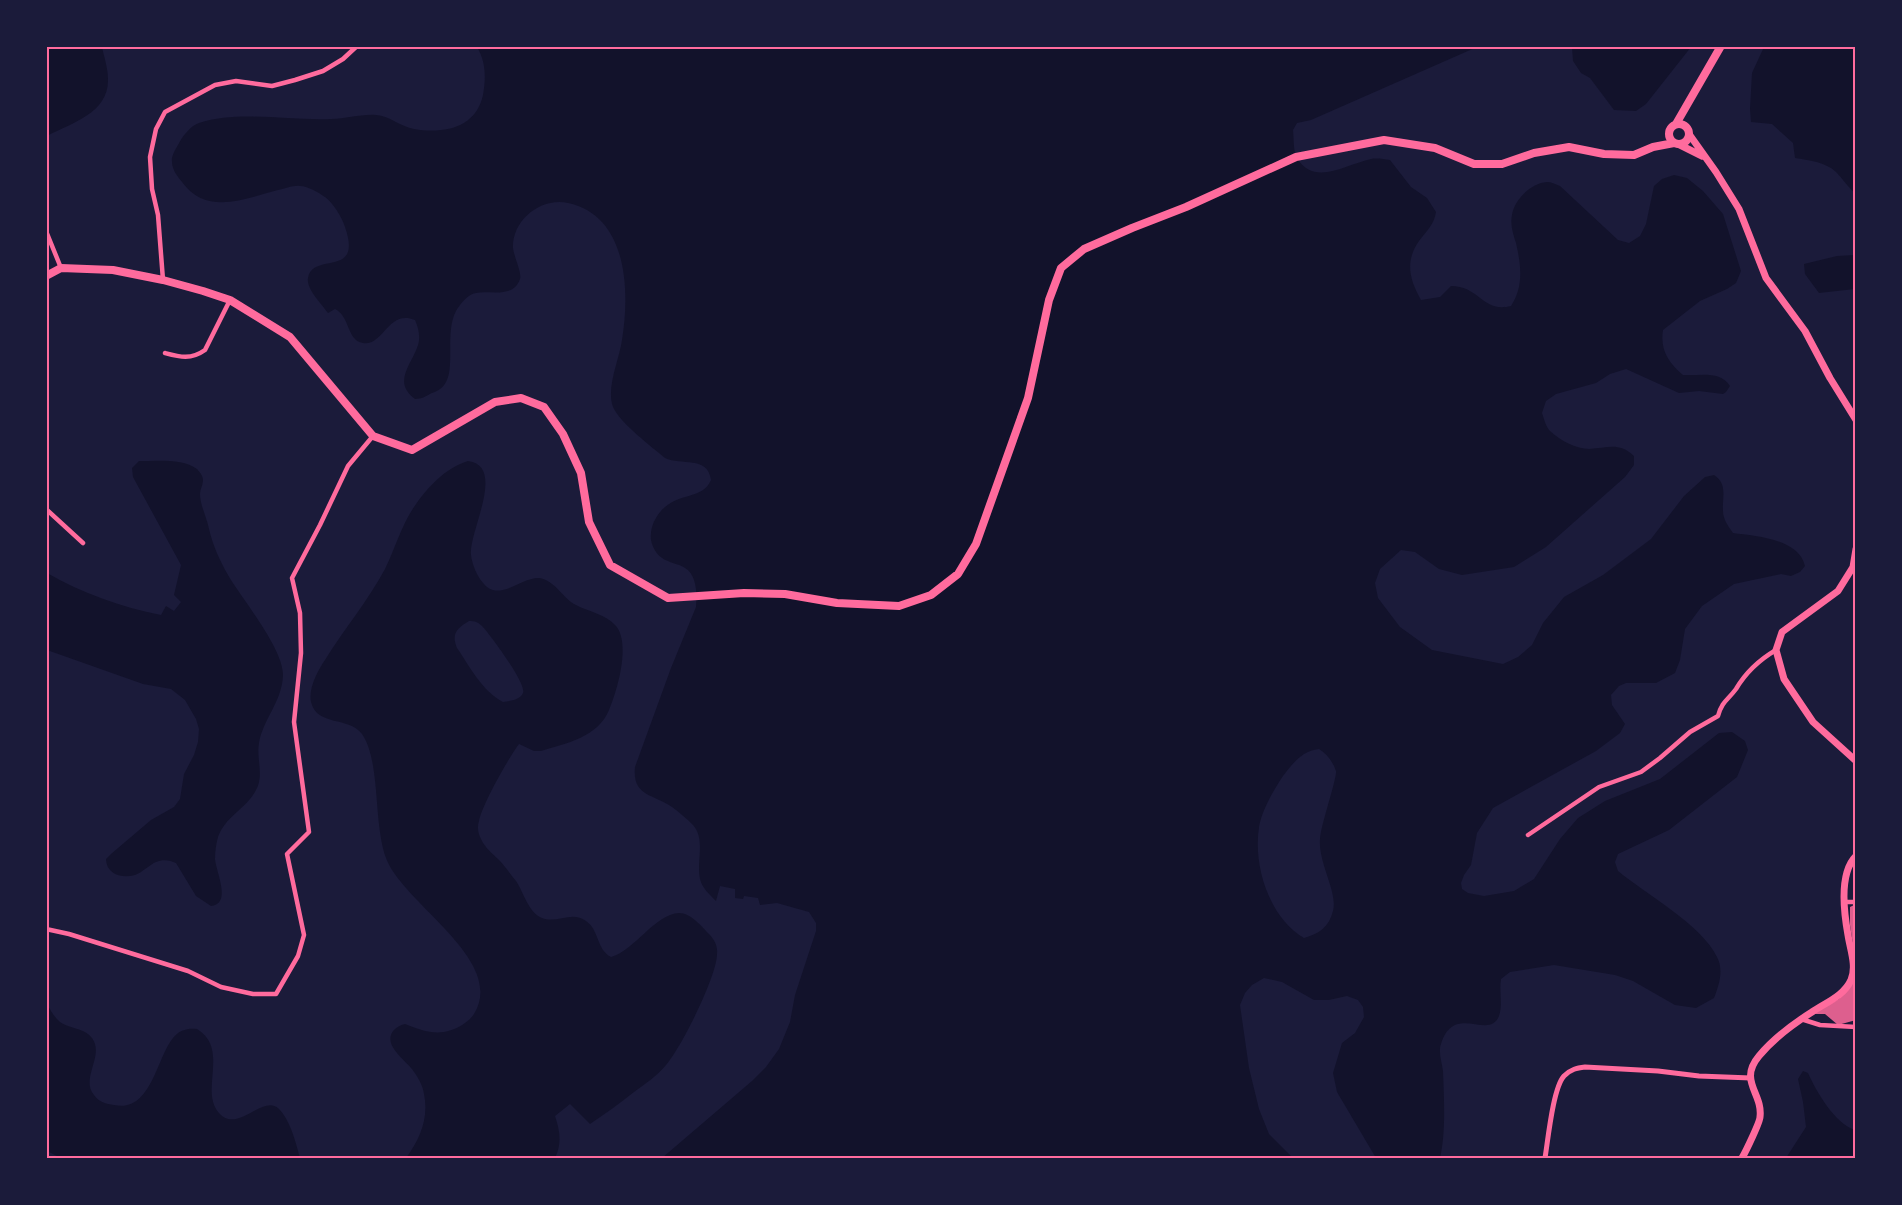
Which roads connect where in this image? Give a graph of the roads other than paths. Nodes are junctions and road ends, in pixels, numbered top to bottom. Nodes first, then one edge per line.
1 (357, 46) edge
2 (1721, 46) edge
3 (1686, 105) junction
4 (1676, 124) junction
5 (1689, 132) junction
6 (1669, 133) junction
7 (1676, 143) junction
8 (1653, 147) junction
9 (1705, 158) junction
10 (46, 231) edge
11 (61, 268) junction
12 (46, 276) edge
13 (163, 280) junction
14 (230, 300) junction
15 (165, 353) dead end
16 (1856, 420) edge
17 (373, 436) junction
18 (46, 509) edge
19 (83, 543) dead end
20 (1856, 549) edge
21 (1776, 650) junction
22 (1856, 761) edge
23 (1527, 835) dead end
24 (1856, 856) edge
25 (1845, 902) junction
26 (1856, 902) edge
27 (46, 929) edge
28 (1801, 1019) junction
29 (1856, 1027) edge
30 (1751, 1078) junction
31 (1545, 1158) edge
32 (1742, 1158) edge

1 - 13 street
2 - 3 highway
3 - 4 highway
3 - 5 highway
4 - 5 highway
4 - 6 highway
5 - 7 highway
5 - 9 main road
6 - 7 highway
6 - 8 highway
7 - 8 highway
7 - 9 main road
8 - 17 highway
9 - 16 main road
10 - 11 street
11 - 12 highway
11 - 13 highway
13 - 14 highway
14 - 15 street
14 - 17 highway
17 - 27 street
18 - 19 street
20 - 21 main road
21 - 22 main road
21 - 23 street
24 - 25 main road
25 - 26 street
25 - 28 main road
28 - 29 street
28 - 30 main road
30 - 31 street
30 - 32 main road

